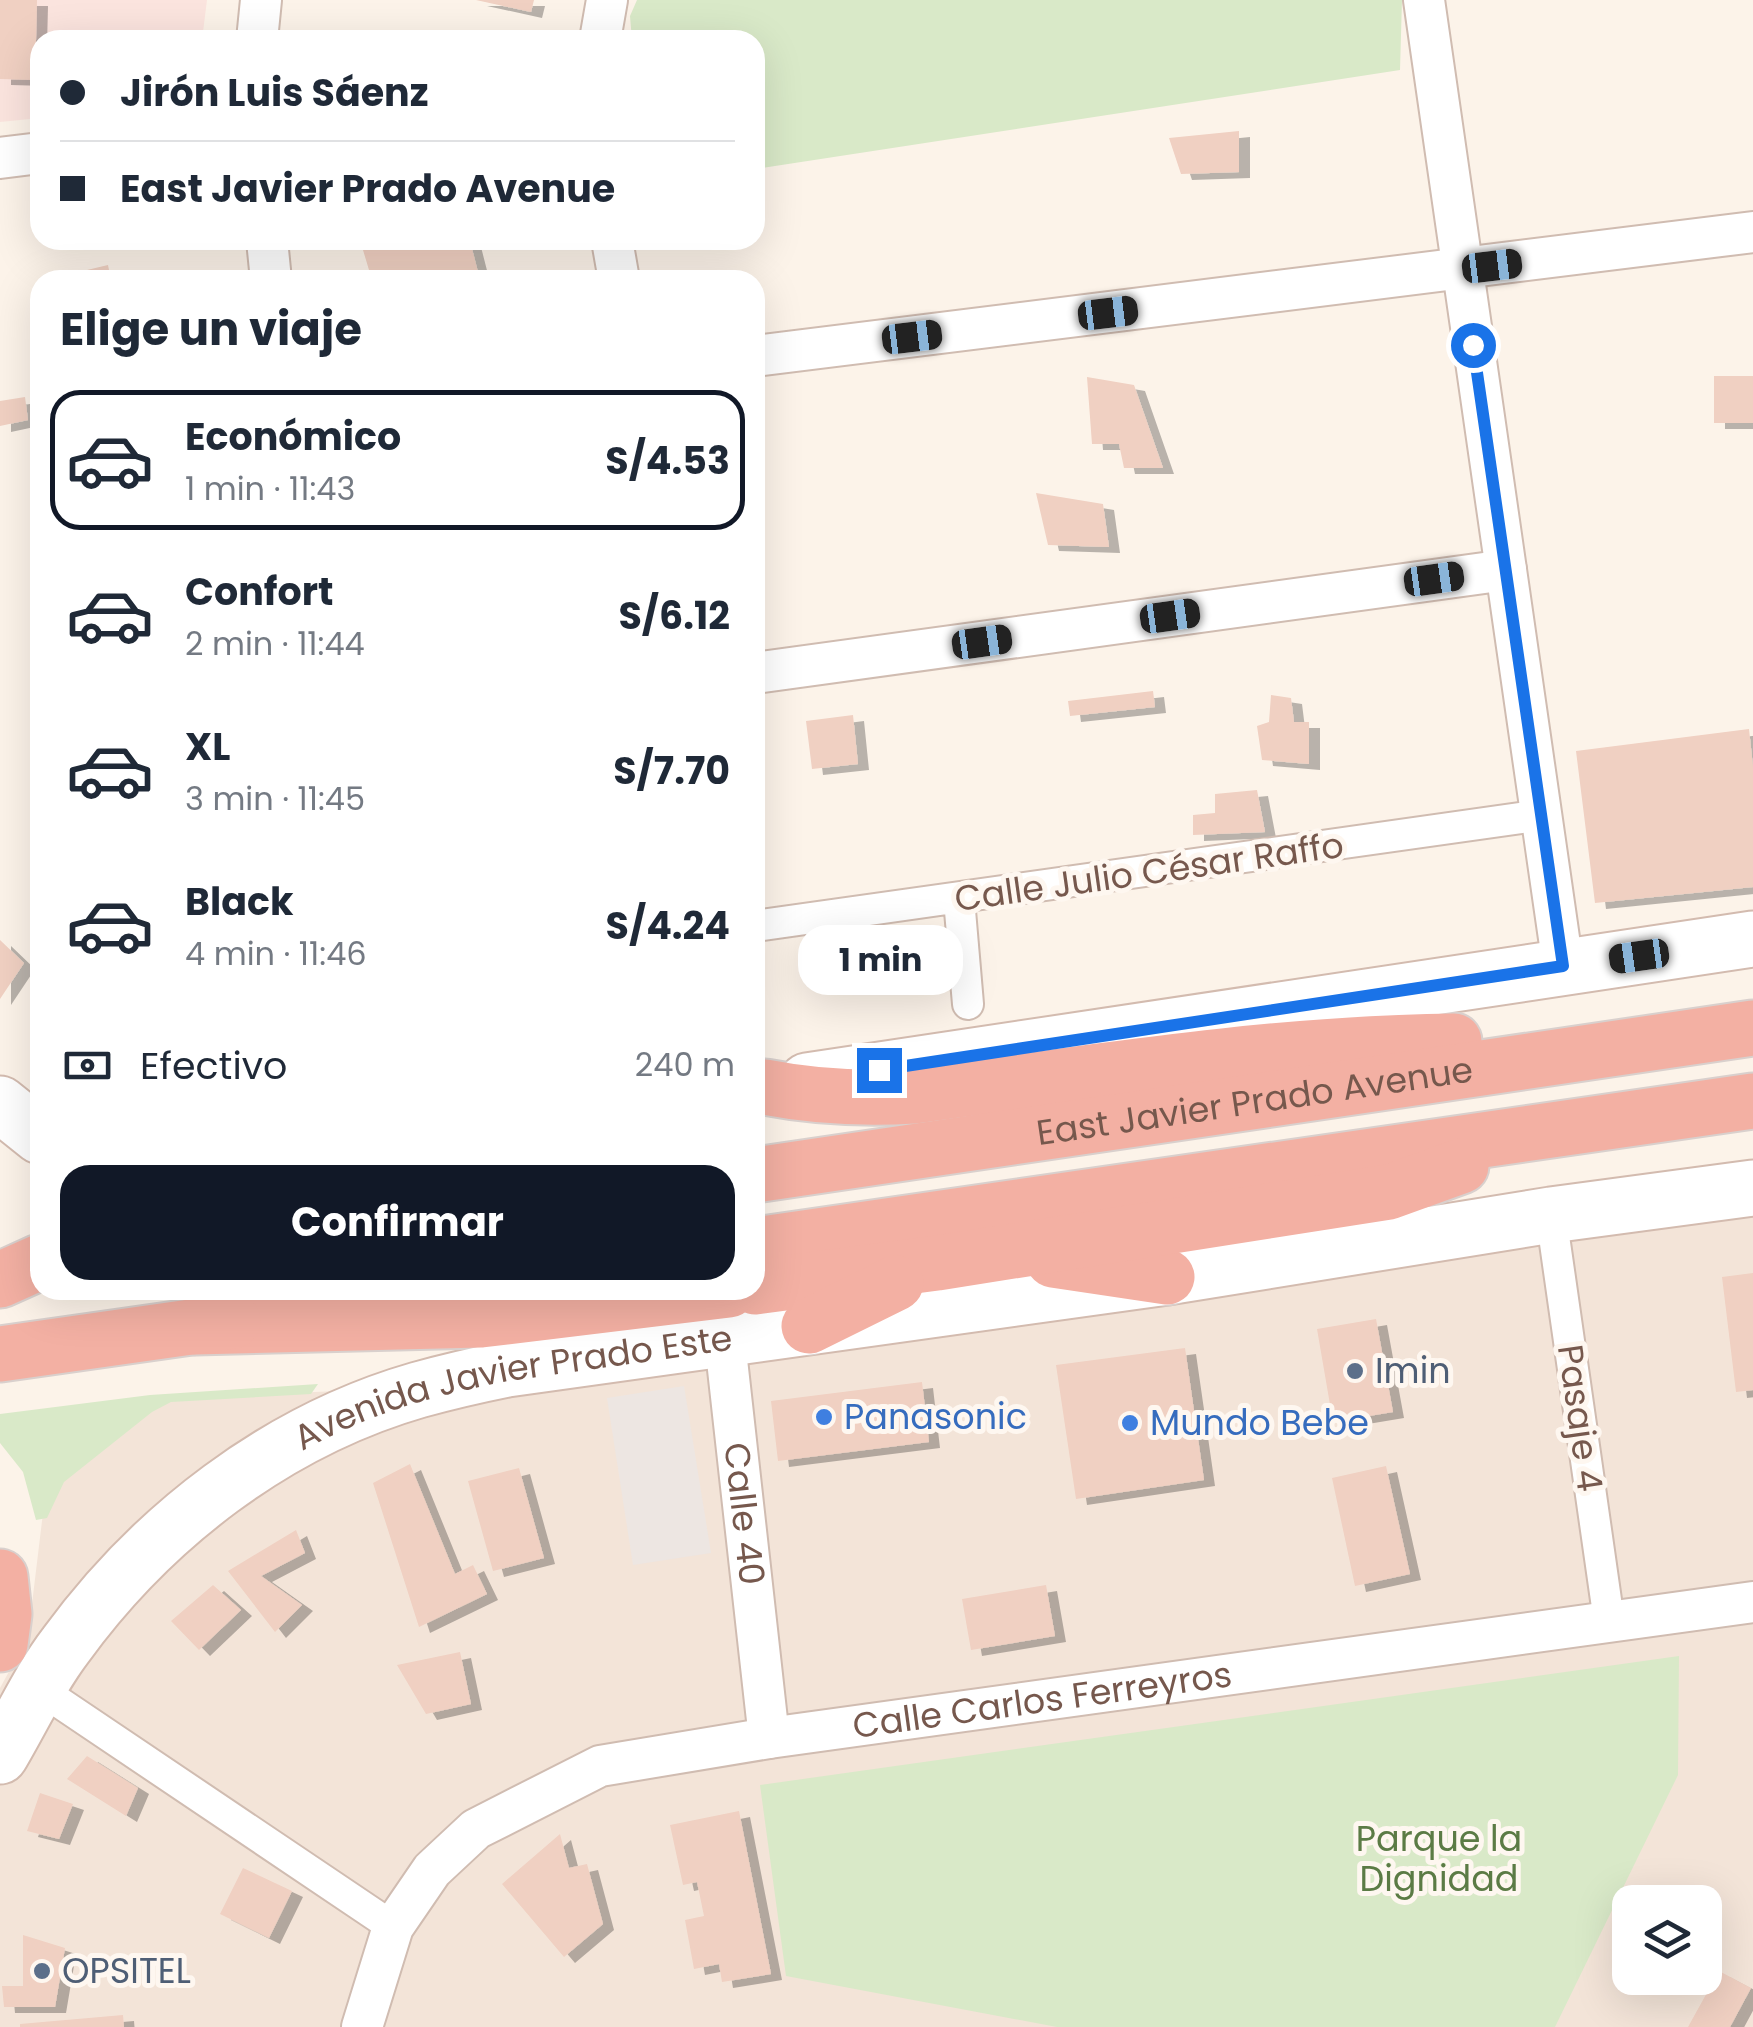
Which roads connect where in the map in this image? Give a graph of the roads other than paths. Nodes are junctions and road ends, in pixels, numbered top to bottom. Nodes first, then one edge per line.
1 (260, 0) edge
2 (606, 0) edge
3 (1424, 0) edge
4 (258, 30) edge
5 (602, 30) edge
6 (30, 154) edge
7 (0, 158) edge
8 (1753, 232) edge
9 (1462, 270) junction
10 (765, 355) edge
11 (1506, 570) junction
12 (765, 672) edge
13 (1542, 815) junction
14 (958, 899) junction
15 (765, 925) edge
16 (1753, 940) edge
17 (1563, 966) junction
18 (968, 1004) dead end
19 (1753, 1028) edge
20 (1637, 1042) junction
21 (765, 1087) edge
22 (765, 1089) edge
23 (1753, 1102) edge
24 (0, 1104) edge
25 (1572, 1126) junction
26 (30, 1128) edge
27 (765, 1173) edge
28 (1753, 1188) edge
29 (1550, 1215) junction
30 (765, 1244) edge
31 (1001, 1252) junction
32 (936, 1263) junction
33 (30, 1266) edge
34 (1168, 1276) junction
35 (0, 1280) edge
36 (30, 1284) edge
37 (765, 1285) edge
38 (0, 1289) edge
39 (381, 1300) edge
40 (724, 1307) edge
41 (810, 1326) junction
42 (196, 1327) junction
43 (0, 1354) edge
44 (0, 1577) edge
45 (1753, 1602) edge
46 (1609, 1621) junction
47 (0, 1644) edge
48 (38, 1688) junction
49 (769, 1738) junction
50 (0, 1756) edge
51 (393, 1927) junction
52 (362, 2027) edge

1 - 4 street
2 - 5 street
3 - 9 street
6 - 7 street
8 - 9 street
9 - 10 street
9 - 11 street
11 - 12 street
11 - 13 street
13 - 14 street, Calle Julio César Raffo
13 - 17 street
14 - 15 street, Calle Julio César Raffo
14 - 18 street
16 - 17 main road
17 - 21 main road
19 - 20 highway, East Javier Prado Avenue
20 - 22 highway
20 - 27 highway, East Javier Prado Avenue
23 - 25 highway, East Javier Prado Avenue
24 - 26 main road
25 - 30 highway, East Javier Prado Avenue
25 - 31 highway
28 - 29 main road
29 - 34 main road
29 - 46 street, Pasaje 4
31 - 32 highway
31 - 34 highway
32 - 37 highway
32 - 41 highway
33 - 35 highway
34 - 41 main road, Avenida Javier Prado Este
36 - 38 highway
39 - 42 highway
40 - 41 main road, Avenida Javier Prado Este
40 - 42 highway
40 - 48 main road, Avenida Javier Prado Este
40 - 49 street, Calle 40
42 - 43 highway
44 - 47 highway
45 - 46 street, Calle Carlos Ferreyros
46 - 49 street, Calle Carlos Ferreyros
48 - 50 main road, Avenida Javier Prado Este
48 - 51 street
49 - 51 street, Calle Carlos Ferreyros
51 - 52 street, Calle Carlos Ferreyros

